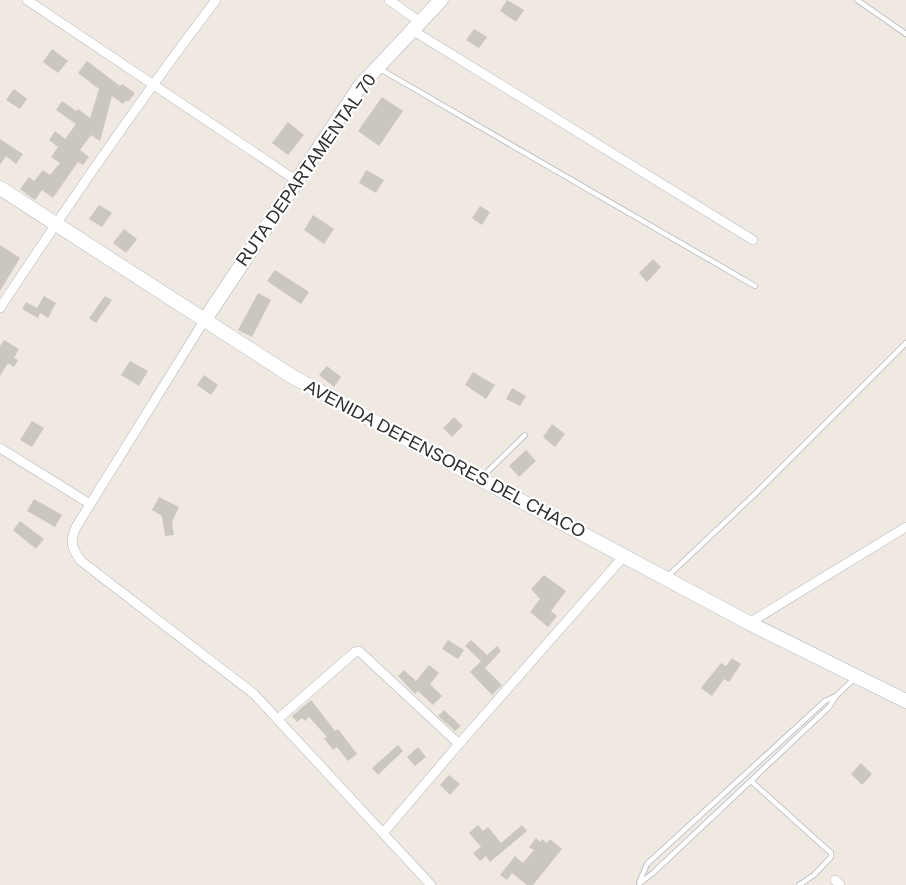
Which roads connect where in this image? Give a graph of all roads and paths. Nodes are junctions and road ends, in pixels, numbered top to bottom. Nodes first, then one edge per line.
1 (216, 0) edge
2 (389, 0) edge
3 (441, 0) edge
4 (857, 0) edge
5 (30, 2) edge
6 (416, 26) junction
7 (906, 34) edge
8 (377, 67) junction
9 (152, 84) junction
10 (297, 181) junction
11 (0, 188) edge
12 (56, 223) junction
13 (753, 240) dead end
14 (756, 286) dead end
15 (0, 308) edge
16 (204, 321) junction
17 (906, 343) edge
18 (525, 435) dead end
19 (0, 448) edge
20 (480, 479) junction
21 (90, 504) junction
22 (906, 527) edge
23 (624, 556) junction
24 (665, 578) junction
25 (749, 623) junction
26 (857, 677) junction
27 (836, 696) junction
28 (906, 701) edge
29 (278, 719) junction
30 (459, 744) junction
31 (751, 781) junction
32 (383, 833) junction
33 (639, 884) edge
34 (431, 885) edge
35 (799, 885) edge

1 - 9 street
2 - 6 street
3 - 6 main road, RUTA DEPARTAMENTAL 70
4 - 7 lane
5 - 9 street
6 - 8 main road, RUTA DEPARTAMENTAL 70
6 - 13 street
8 - 10 main road, RUTA DEPARTAMENTAL 70
8 - 14 lane
9 - 10 street
9 - 12 street
10 - 16 main road, RUTA DEPARTAMENTAL 70
11 - 12 main road, AVENIDA DEFENSORES DEL CHACO
12 - 15 street
12 - 16 main road, AVENIDA DEFENSORES DEL CHACO
16 - 20 main road, AVENIDA DEFENSORES DEL CHACO
16 - 21 street
17 - 24 lane
18 - 20 lane
19 - 21 street
20 - 23 main road, AVENIDA DEFENSORES DEL CHACO
21 - 29 street
22 - 25 street
23 - 24 main road, AVENIDA DEFENSORES DEL CHACO
23 - 30 street
24 - 25 main road, AVENIDA DEFENSORES DEL CHACO
25 - 26 main road, AVENIDA DEFENSORES DEL CHACO
26 - 27 lane
26 - 28 main road, AVENIDA DEFENSORES DEL CHACO
27 - 31 lane
27 - 33 lane
29 - 30 street
29 - 32 street
30 - 32 street
31 - 33 lane
31 - 35 lane
32 - 34 street

